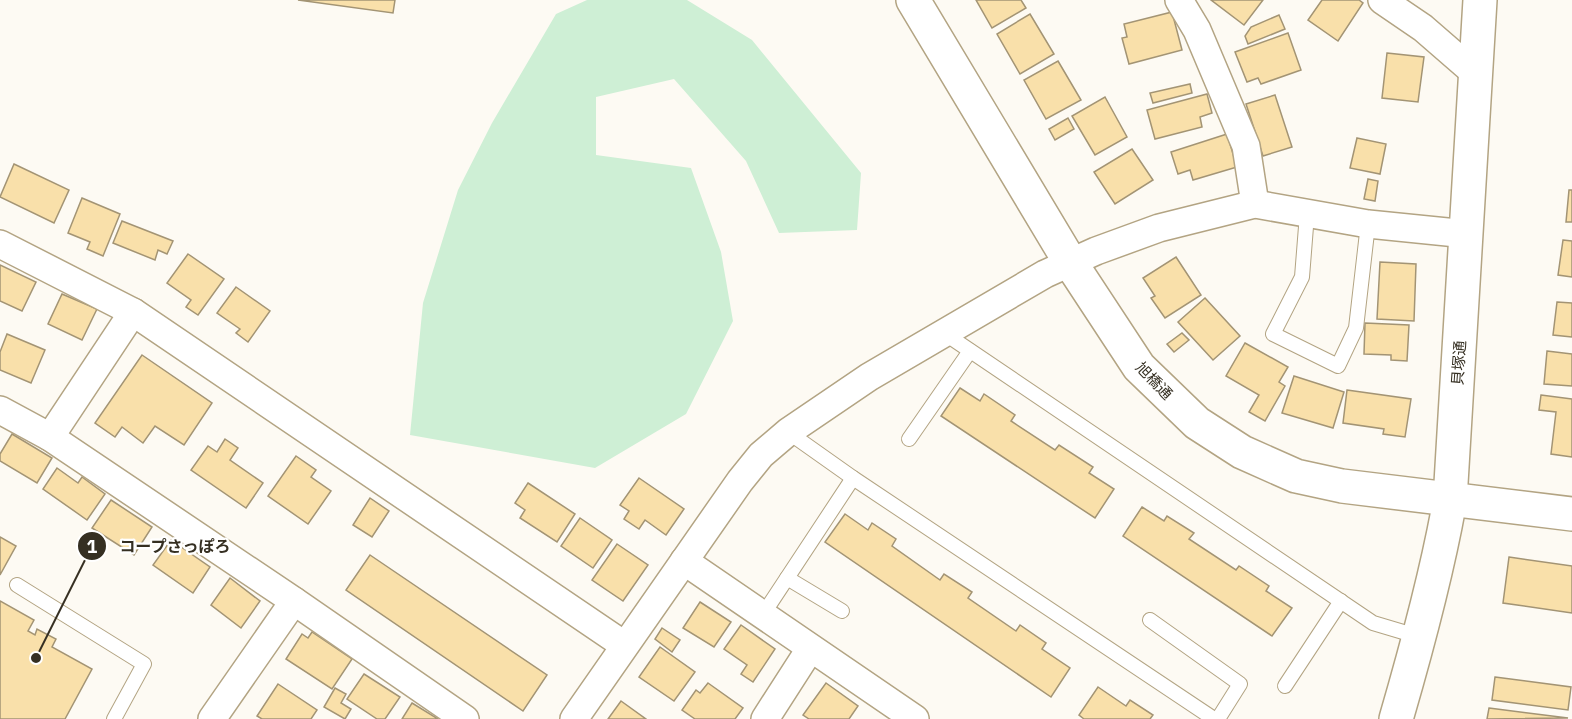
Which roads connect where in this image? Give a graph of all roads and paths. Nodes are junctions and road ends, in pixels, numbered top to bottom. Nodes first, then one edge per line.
1 (913, 0) edge
2 (1179, 0) edge
3 (1382, 0) edge
4 (1480, 0) edge
5 (1476, 74) junction
6 (1255, 204) junction
7 (1307, 214) junction
8 (1368, 224) junction
9 (1467, 234) junction
10 (0, 243) edge
11 (1070, 262) junction
12 (133, 312) junction
13 (944, 333) junction
14 (970, 351) junction
15 (0, 410) edge
16 (788, 432) junction
17 (50, 437) junction
18 (909, 439) dead end
19 (853, 478) junction
20 (1450, 500) junction
21 (1572, 514) edge
22 (684, 561) junction
23 (787, 578) junction
24 (17, 585) dead end
25 (294, 601) junction
26 (1341, 601) junction
27 (842, 611) dead end
28 (762, 616) junction
29 (1150, 620) dead end
30 (1420, 637) junction
31 (624, 645) junction
32 (810, 649) junction
33 (1285, 686) dead end
34 (114, 719) edge
35 (212, 719) edge
36 (465, 719) edge
37 (574, 719) edge
38 (765, 719) edge
39 (915, 719) edge
40 (1216, 719) edge
41 (1396, 719) edge

1 - 11 street, 旭橋通
2 - 6 street
3 - 5 street
4 - 5 street, 貝塚通
5 - 9 street, 貝塚通
6 - 7 street
6 - 11 street
7 - 8 street
7 - 8 lane
8 - 9 street
9 - 20 street, 貝塚通
10 - 12 street
11 - 13 street
11 - 20 street, 旭橋通
12 - 17 street
12 - 31 street
13 - 14 lane
13 - 16 street
14 - 18 lane
14 - 26 lane
15 - 17 street
16 - 19 lane
16 - 22 street
17 - 25 street
19 - 23 lane
19 - 40 lane
20 - 21 street, 旭橋通
20 - 30 street, 貝塚通
22 - 28 street
22 - 31 street
23 - 27 lane
23 - 28 lane
24 - 34 lane
25 - 35 street
25 - 36 street
26 - 30 lane
26 - 33 lane
28 - 32 street
29 - 40 lane
30 - 41 street, 貝塚通
31 - 37 street
32 - 38 street
32 - 39 street

